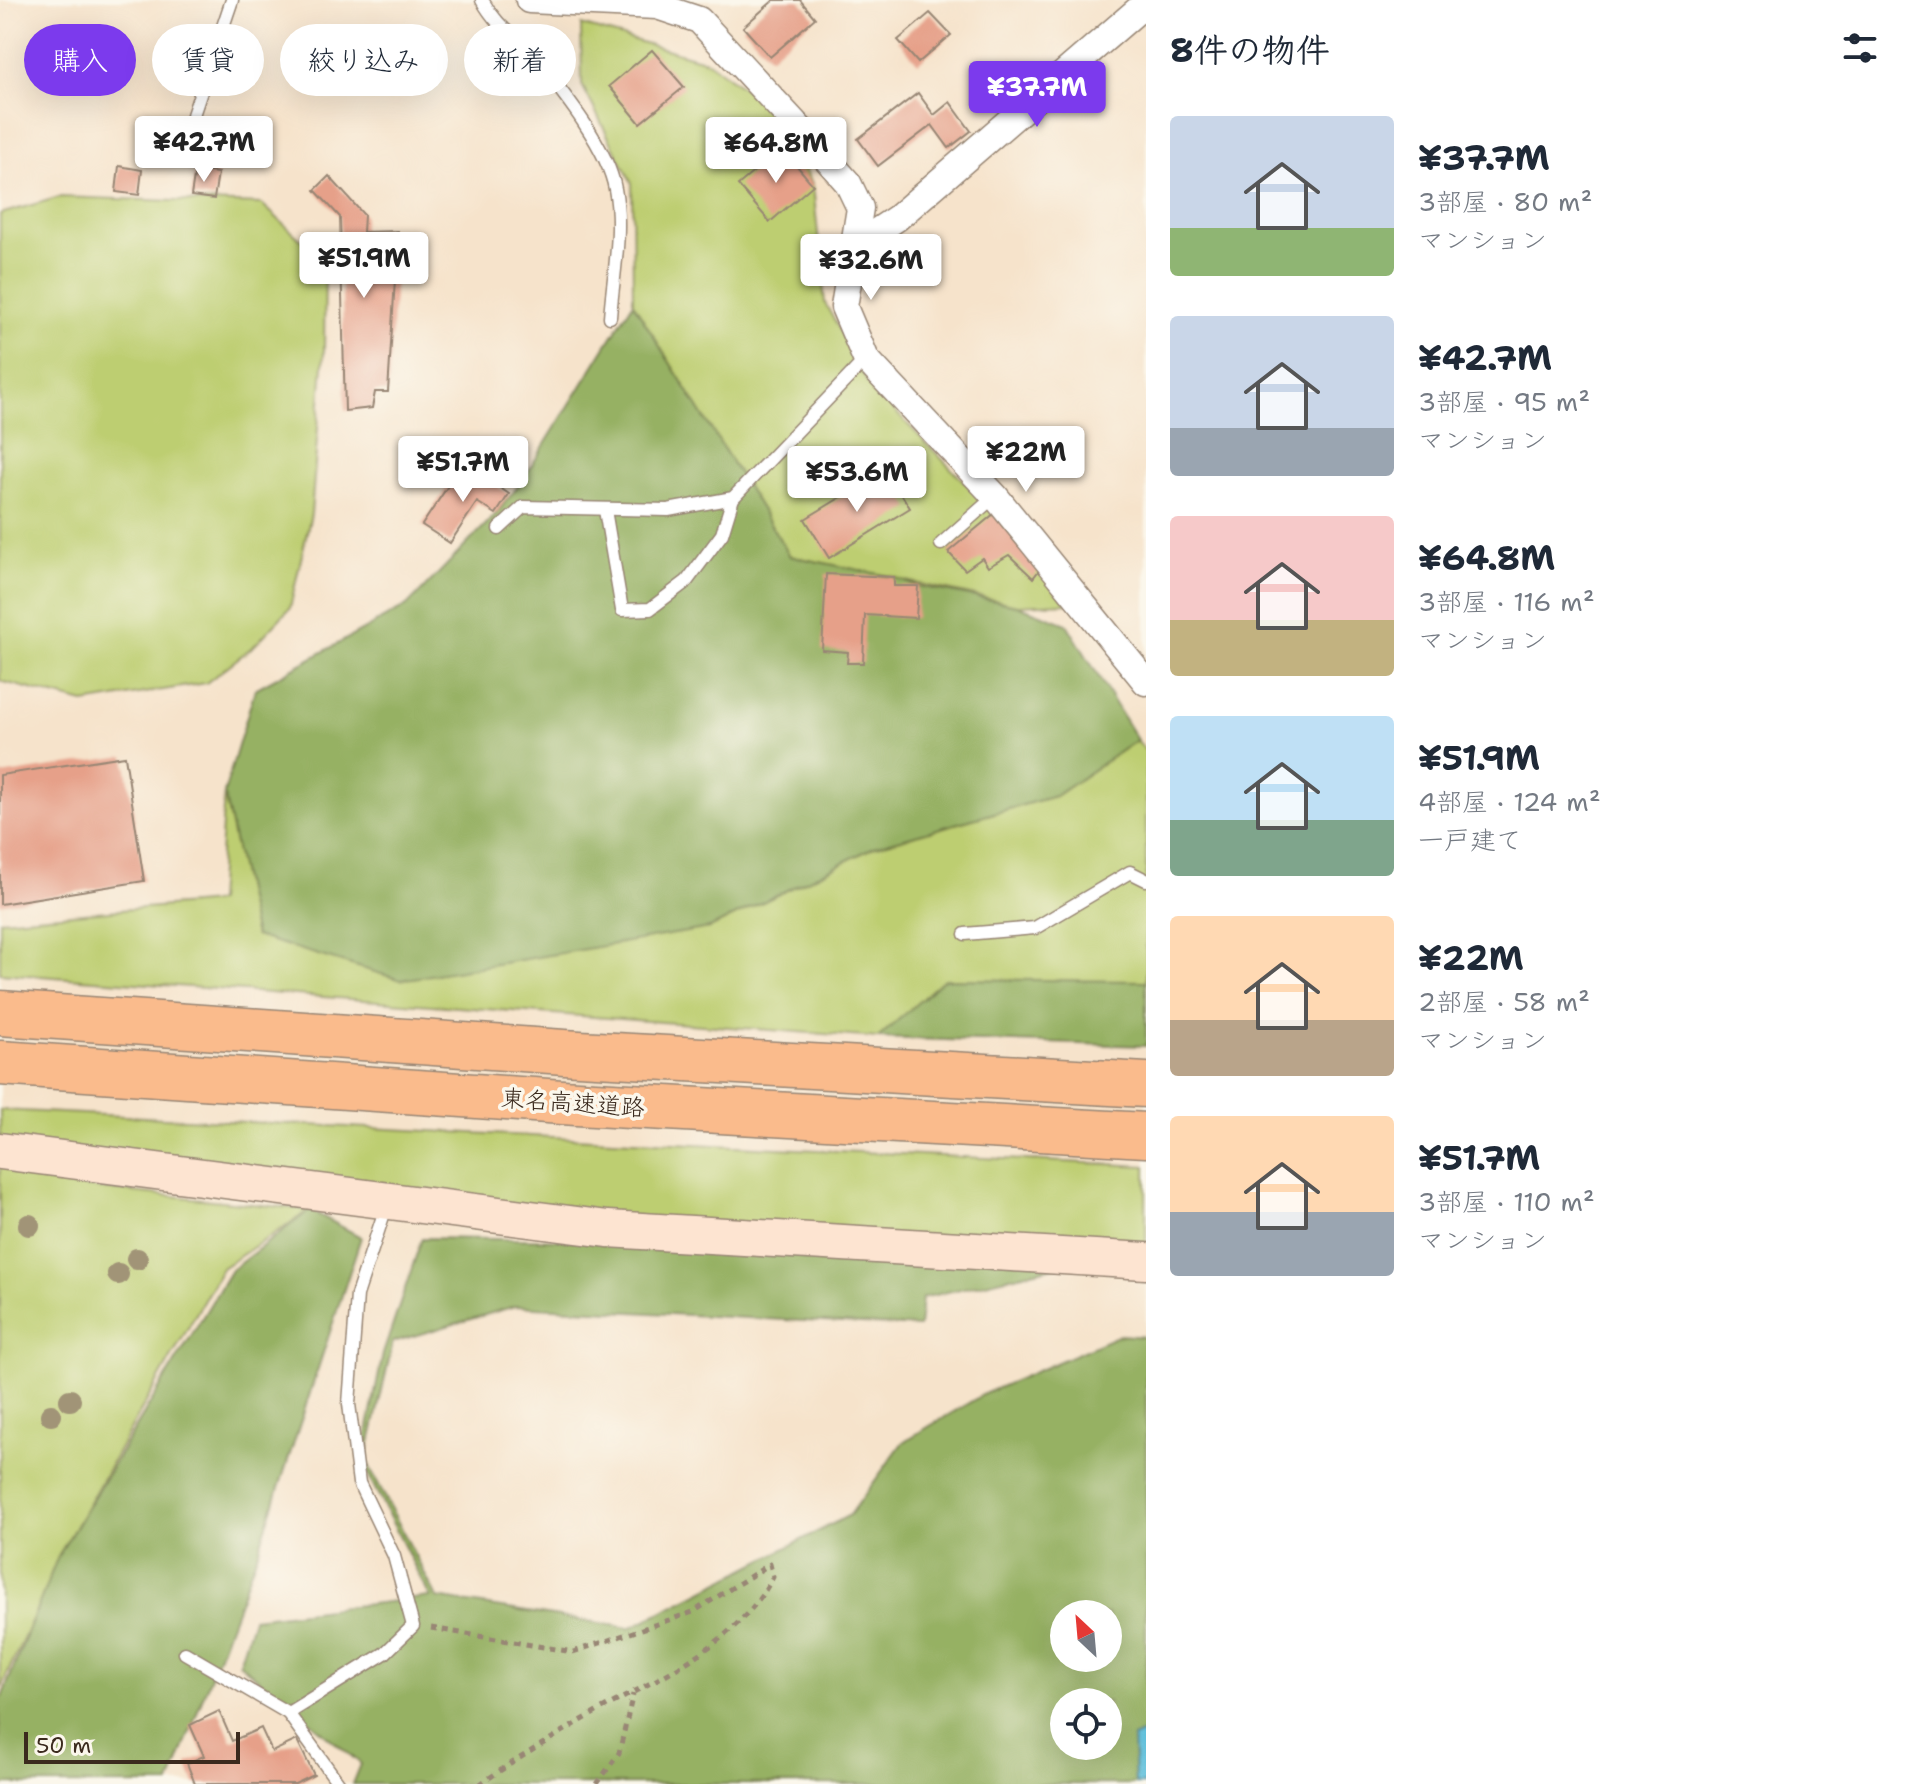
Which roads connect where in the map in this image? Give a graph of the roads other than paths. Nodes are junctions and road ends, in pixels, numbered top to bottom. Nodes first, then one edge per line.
1 (232, 0) edge
2 (482, 0) edge
3 (529, 0) edge
4 (1146, 3) edge
5 (193, 115) dead end
6 (855, 246) junction
7 (610, 317) dead end
8 (866, 359) junction
9 (995, 496) junction
10 (733, 498) junction
11 (605, 510) junction
12 (499, 529) dead end
13 (941, 544) dead end
14 (1146, 682) edge
15 (1146, 880) edge
16 (965, 934) dead end
17 (0, 1013) edge
18 (0, 1063) edge
19 (1146, 1085) edge
20 (1146, 1135) edge
21 (0, 1151) edge
22 (388, 1200) junction
23 (1146, 1261) edge
24 (185, 1653) dead end
25 (288, 1713) junction
26 (339, 1784) edge

1 - 5 lane
2 - 7 lane
3 - 6 street
4 - 6 street
6 - 8 street
8 - 9 street
8 - 10 lane
9 - 13 lane
9 - 14 street
10 - 11 lane
10 - 11 lane
11 - 12 lane
15 - 16 lane
17 - 19 highway
18 - 20 highway, 東名高速道路
21 - 22 street
22 - 23 street
22 - 25 lane
24 - 25 lane
25 - 26 lane

